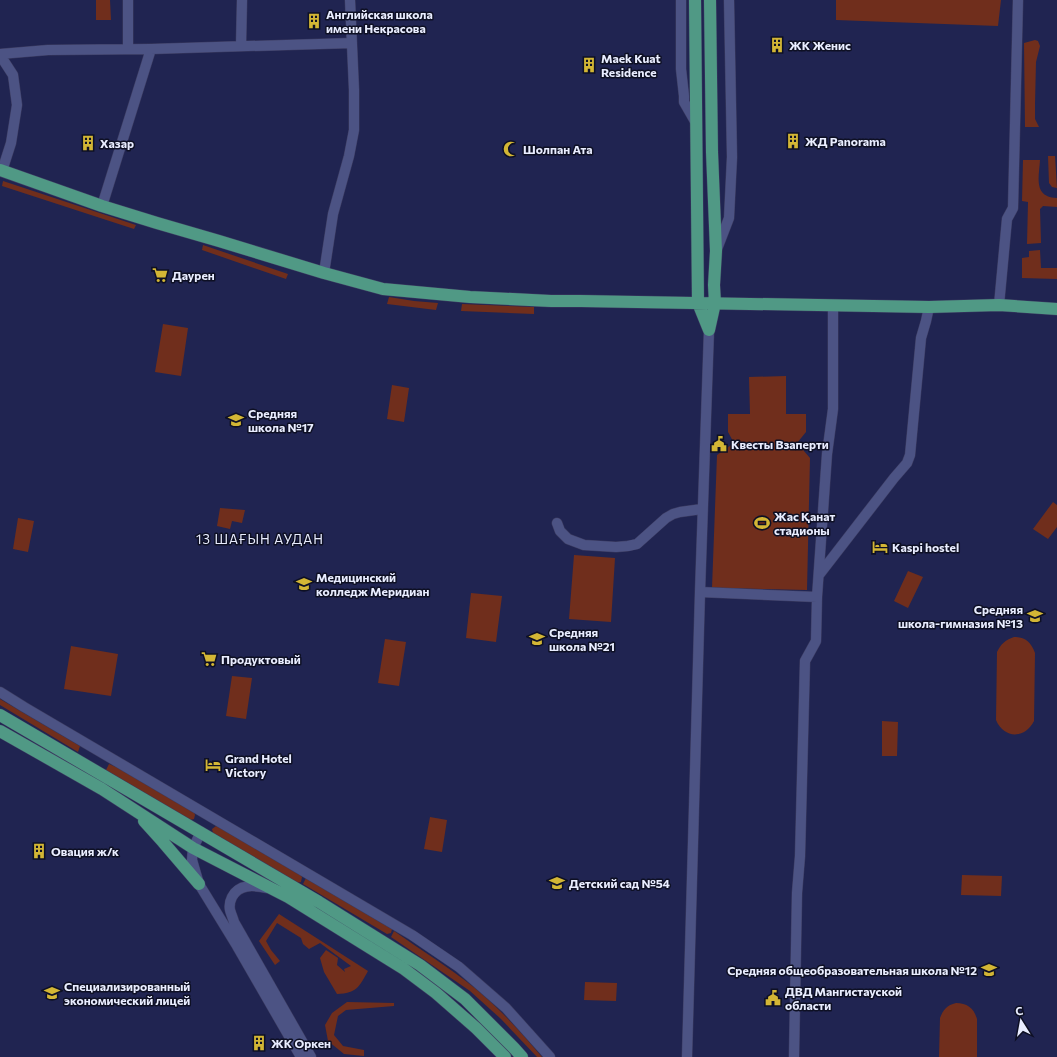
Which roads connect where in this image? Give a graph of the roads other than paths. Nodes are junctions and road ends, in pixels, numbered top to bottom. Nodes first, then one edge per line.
1 (128, 0) edge
2 (242, 0) edge
3 (350, 0) edge
4 (681, 0) edge
5 (695, 0) edge
6 (710, 0) edge
7 (729, 0) edge
8 (1018, 0) edge
9 (352, 43) junction
10 (241, 46) junction
11 (128, 49) junction
12 (151, 49) junction
13 (0, 54) edge
14 (696, 123) junction
15 (1, 170) edge
16 (102, 206) junction
17 (716, 251) junction
18 (324, 273) junction
19 (698, 302) junction
20 (715, 303) junction
21 (999, 305) junction
22 (833, 306) junction
23 (929, 307) junction
24 (1057, 309) edge
25 (709, 330) junction
26 (702, 509) junction
27 (557, 523) dead end
28 (819, 575) junction
29 (700, 592) junction
30 (817, 597) junction
31 (0, 692) edge
32 (0, 715) edge
33 (0, 731) edge
34 (131, 807) junction
35 (201, 832) junction
36 (193, 848) junction
37 (199, 884) junction
38 (274, 889) junction
39 (301, 1057) edge
40 (311, 1057) edge
41 (505, 1057) edge
42 (522, 1057) edge
43 (550, 1057) edge
44 (687, 1057) edge
45 (794, 1057) edge

1 - 11 street
2 - 10 street
3 - 9 street
4 - 14 street
5 - 14 main road
6 - 17 main road
7 - 17 street
8 - 21 street
9 - 10 street
9 - 18 street
10 - 12 street
11 - 12 street
11 - 13 street
12 - 16 street
13 - 15 street
14 - 19 main road
15 - 16 main road
16 - 18 main road
17 - 20 main road
18 - 19 main road
19 - 20 main road
19 - 25 main road
20 - 22 main road
20 - 25 main road
21 - 23 main road
21 - 24 main road
22 - 23 main road
22 - 28 street
23 - 28 street
25 - 26 street
26 - 27 street
26 - 29 street
28 - 30 street
29 - 30 street
29 - 44 street
30 - 45 street
31 - 43 street
32 - 35 main road
33 - 34 main road
34 - 36 main road
34 - 37 main road
35 - 36 street
35 - 42 main road
36 - 37 street
36 - 38 main road
37 - 39 street
38 - 40 street
38 - 41 main road

